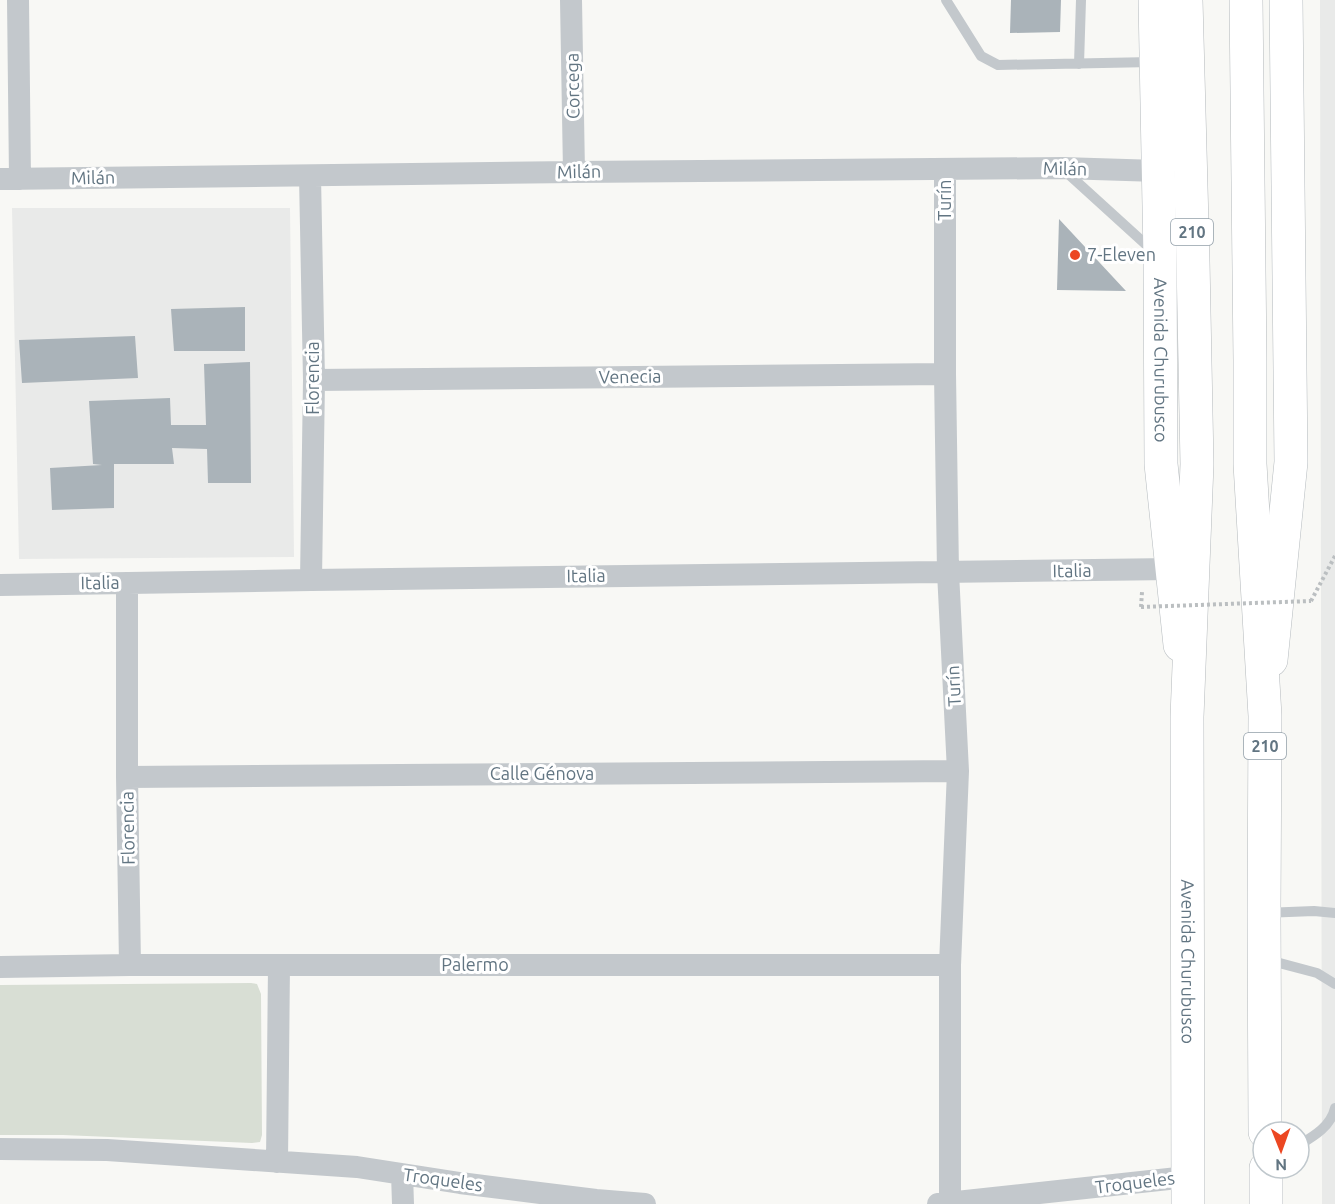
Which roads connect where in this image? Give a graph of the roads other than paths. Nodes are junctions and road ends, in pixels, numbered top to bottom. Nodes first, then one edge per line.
1 (18, 0) edge
2 (571, 0) edge
3 (946, 0) edge
4 (1081, 0) edge
5 (1155, 0) edge
6 (1186, 0) edge
7 (1246, 0) edge
8 (1286, 0) edge
9 (1156, 62) junction
10 (1079, 64) junction
11 (1062, 168) junction
12 (945, 169) junction
13 (1158, 171) junction
14 (574, 172) junction
15 (310, 176) junction
16 (10, 179) edge
17 (1160, 257) junction
18 (945, 374) junction
19 (314, 380) junction
20 (1172, 569) junction
21 (948, 572) junction
22 (311, 580) junction
23 (127, 583) junction
24 (0, 585) edge
25 (1265, 716) junction
26 (1187, 717) junction
27 (958, 771) junction
28 (127, 777) junction
29 (1335, 913) edge
30 (1264, 914) junction
31 (1264, 959) junction
32 (130, 965) junction
33 (279, 965) junction
34 (950, 965) junction
35 (0, 967) edge
36 (1335, 984) edge
37 (1335, 1108) edge
38 (1265, 1120) edge
39 (1311, 1138) edge
40 (0, 1149) edge
41 (277, 1162) junction
42 (402, 1174) junction
43 (1266, 1180) edge
44 (1188, 1190) edge
45 (944, 1203) edge
46 (403, 1204) edge
47 (645, 1204) edge
48 (1266, 1204) edge

1 - 16 street
2 - 14 street, Corcega
3 - 10 lane
4 - 10 lane
5 - 9 main road, Avenida Churubusco
6 - 26 main road, Avenida Churubusco / 210
7 - 25 main road, 210
8 - 25 main road
9 - 10 lane
9 - 13 main road, Avenida Churubusco
11 - 12 street, Milán
11 - 13 street, Milán
11 - 17 lane
12 - 14 street, Milán
12 - 18 street, Turín
13 - 17 main road, Avenida Churubusco
14 - 15 street, Milán
15 - 16 street, Milán
15 - 19 street, Florencia
17 - 20 main road, Avenida Churubusco
18 - 19 street, Venecia
18 - 21 street, Turín
19 - 22 street, Florencia
20 - 21 street, Italia
20 - 26 main road, Avenida Churubusco
21 - 22 street, Italia
21 - 27 street, Turín
22 - 23 street, Italia
23 - 24 street, Italia
23 - 28 street, Florencia
25 - 30 main road, 210
26 - 44 main road, Avenida Churubusco / 210
27 - 28 street, Calle Génova
27 - 34 street, Turín
28 - 32 street, Florencia
29 - 30 lane
30 - 31 main road, 210
31 - 36 lane
31 - 38 main road, 210
32 - 33 street, Palermo
32 - 35 street, Palermo
33 - 34 street, Palermo
33 - 41 street
34 - 45 street, Turín
37 - 39 lane
40 - 41 street, Troqueles
41 - 42 street, Troqueles
42 - 46 street
42 - 47 street, Troqueles
43 - 48 main road
44 - 45 street, Troqueles

